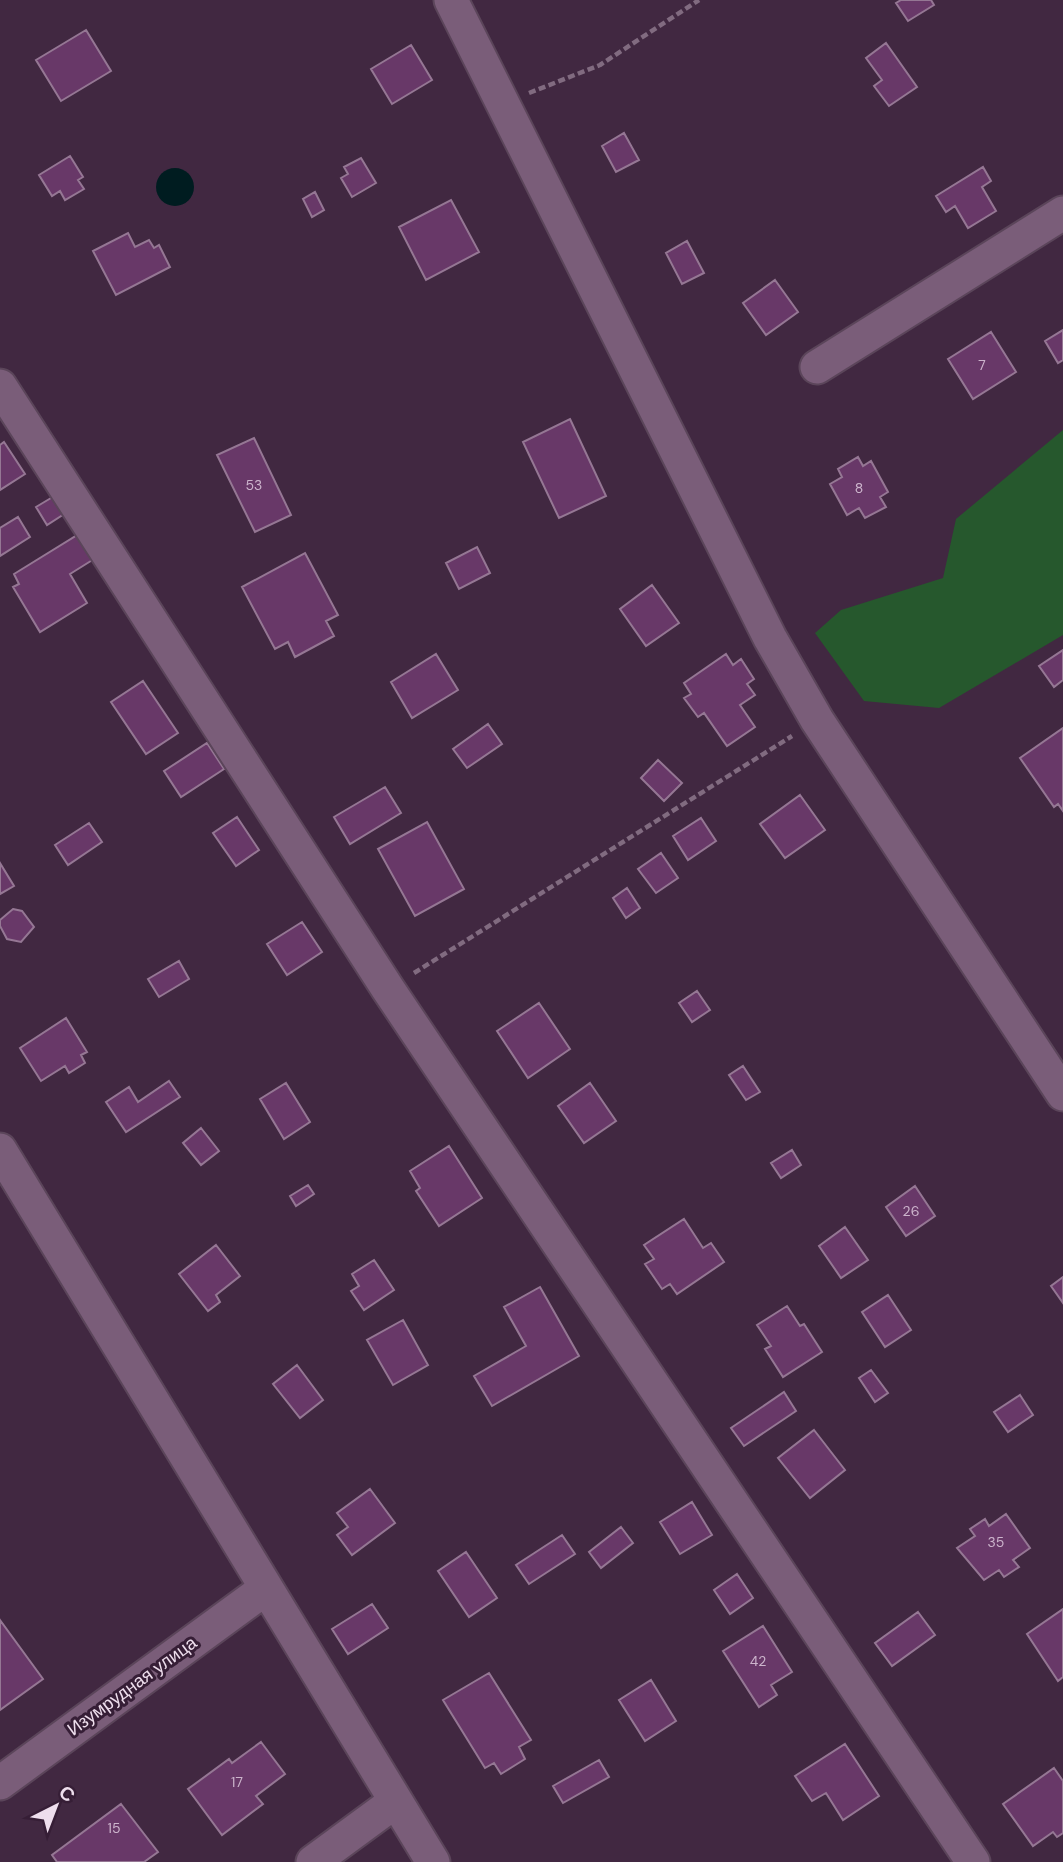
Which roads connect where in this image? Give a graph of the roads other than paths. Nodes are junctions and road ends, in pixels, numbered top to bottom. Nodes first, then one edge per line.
1 (451, 0) edge
2 (1063, 213) edge
3 (817, 367) dead end
4 (0, 386) edge
5 (1063, 1094) edge
6 (0, 1150) edge
7 (265, 1589) junction
8 (0, 1783) edge
9 (396, 1801) junction
10 (313, 1862) edge
11 (433, 1862) edge
12 (973, 1862) edge

1 - 5 street
2 - 3 street
4 - 12 street
6 - 7 street
7 - 8 street, Изумрудная улица
7 - 9 street
9 - 10 street
9 - 11 street

